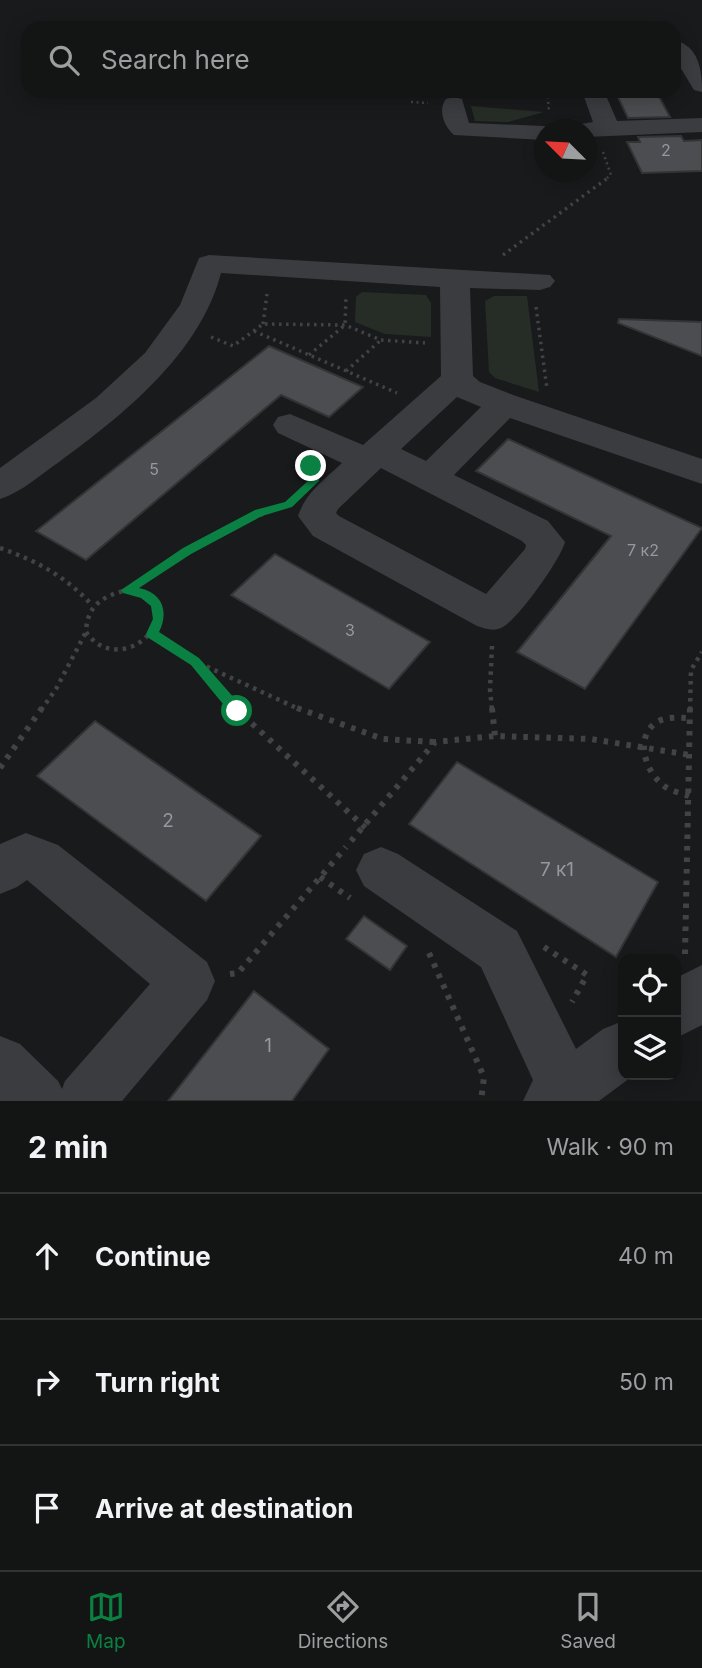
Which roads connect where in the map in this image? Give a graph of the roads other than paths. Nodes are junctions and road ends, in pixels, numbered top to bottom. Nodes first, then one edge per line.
1 (681, 51) edge
2 (702, 85) edge
3 (594, 98) edge
4 (454, 104) dead end
5 (595, 119) edge
6 (702, 125) edge
7 (597, 128) edge
8 (534, 132) edge
9 (455, 279) junction
10 (538, 293) road end
11 (457, 379) junction
12 (504, 404) junction
13 (290, 425) dead end
14 (373, 457) junction
15 (702, 471) edge
16 (430, 478) junction
17 (0, 486) edge
18 (365, 866) road end
19 (0, 870) edge
20 (618, 1053) edge
21 (0, 1064) edge
22 (559, 1096) edge
23 (38, 1101) edge
24 (85, 1101) edge

1 - 2 street
3 - 5 street
4 - 8 street
6 - 7 street
9 - 10 street
9 - 11 street
9 - 17 street
11 - 12 street
11 - 14 street
12 - 15 street
12 - 16 street
13 - 14 street
14 - 16 street
14 - 16 street
18 - 22 street
19 - 24 street
20 - 22 street
21 - 23 street

